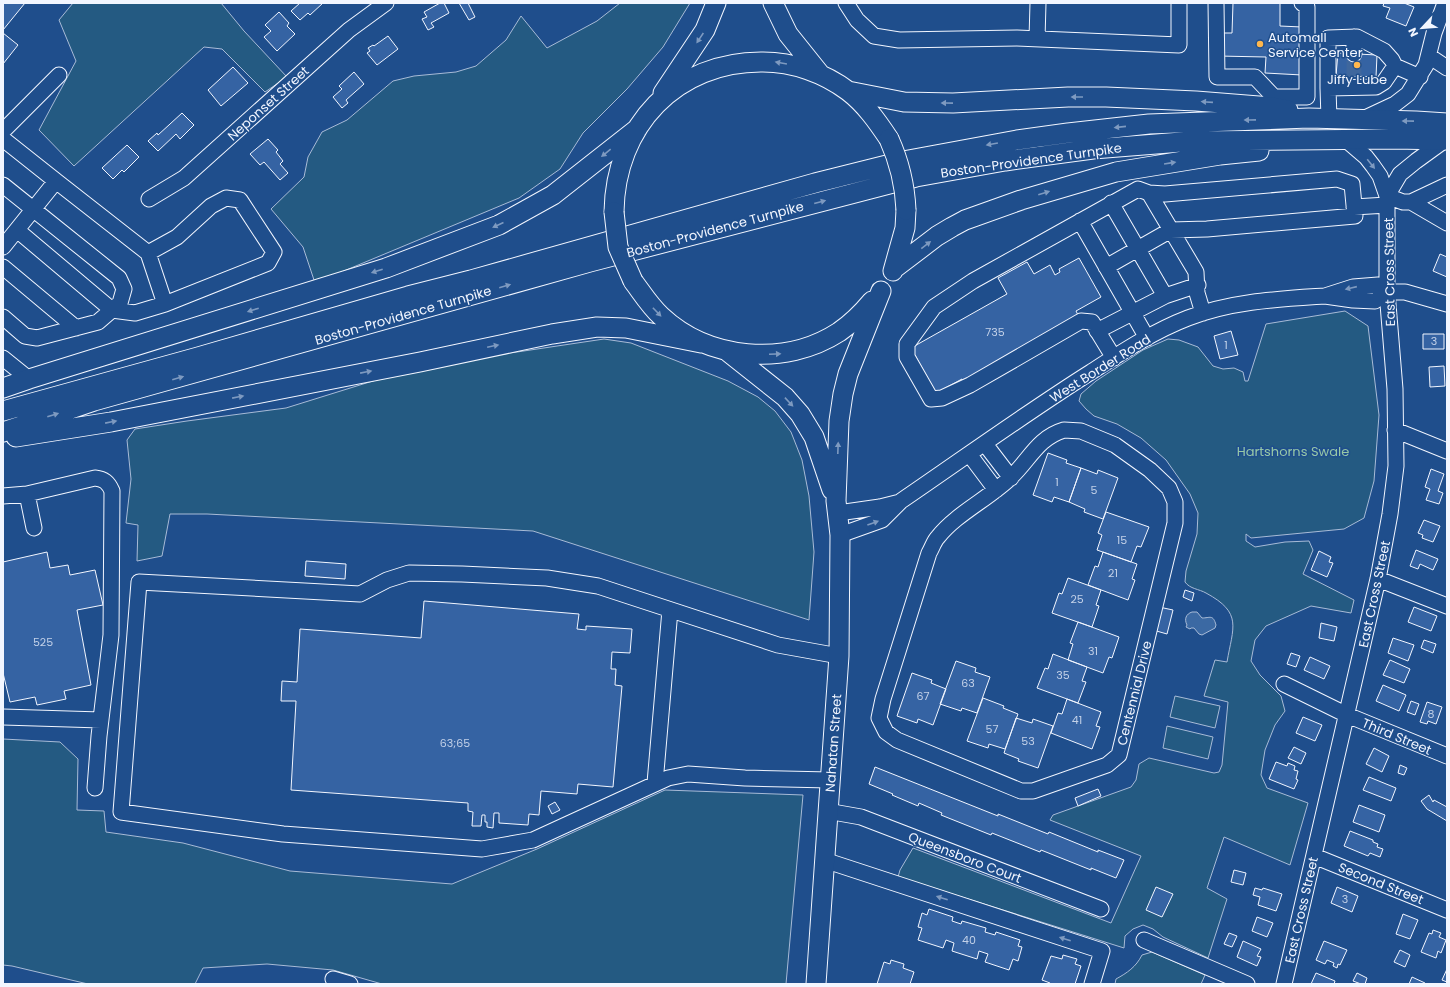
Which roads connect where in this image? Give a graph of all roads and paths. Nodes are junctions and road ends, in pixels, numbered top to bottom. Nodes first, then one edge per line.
1 (386, 3) edge
2 (716, 3) edge
3 (774, 3) edge
4 (846, 3) edge
5 (1038, 3) edge
6 (1178, 3) edge
7 (1216, 3) edge
8 (1302, 3) edge
9 (1445, 3) edge
10 (1354, 37) junction
11 (1037, 39) junction
12 (1354, 54) tunnel mouth
13 (1428, 56) junction
14 (1395, 66) junction
15 (1447, 68) edge
16 (820, 74) junction
17 (59, 75) dead end
18 (1420, 77) junction
19 (1328, 88) junction
20 (848, 91) junction
21 (1273, 102) junction
22 (653, 107) junction
23 (1329, 119) junction
24 (1361, 120) junction
25 (636, 129) junction
26 (3, 131) edge
27 (1446, 135) edge
28 (3, 139) edge
29 (1345, 139) junction
30 (56, 182) junction
31 (1447, 184) edge
32 (3, 185) edge
33 (1149, 193) junction
34 (149, 199) dead end
35 (1387, 201) junction
36 (1412, 202) junction
37 (1112, 203) junction
38 (1354, 207) junction
39 (34, 210) junction
40 (1080, 221) junction
41 (1447, 223) edge
42 (17, 230) junction
43 (1171, 230) junction
44 (3, 247) edge
45 (1138, 249) junction
46 (148, 253) junction
47 (3, 267) edge
48 (1106, 267) junction
49 (895, 268) junction
50 (1198, 285) junction
51 (881, 291) junction
52 (1387, 292) junction
53 (1165, 296) junction
54 (165, 304) junction
55 (1447, 304) edge
56 (112, 310) junction
57 (1132, 313) junction
58 (1203, 313) junction
59 (3, 317) edge
60 (76, 328) junction
61 (1097, 331) junction
62 (1147, 338) junction
63 (701, 342) junction
64 (726, 351) junction
65 (3, 358) edge
66 (1114, 358) junction
67 (29, 379) junction
68 (3, 388) edge
69 (3, 411) edge
70 (1395, 430) junction
71 (3, 432) edge
72 (3, 440) edge
73 (985, 444) junction
74 (1447, 451) edge
75 (969, 454) junction
76 (1011, 478) junction
77 (996, 490) junction
78 (27, 494) junction
79 (3, 496) edge
80 (901, 501) junction
81 (837, 507) junction
82 (34, 528) dead end
83 (840, 535) junction
84 (1378, 579) junction
85 (1447, 606) edge
86 (670, 610) junction
87 (839, 656) junction
88 (1284, 684) dead end
89 (1347, 715) junction
90 (3, 717) edge
91 (101, 720) junction
92 (1447, 756) edge
93 (830, 780) junction
94 (655, 784) junction
95 (95, 788) dead end
96 (827, 811) junction
97 (1314, 856) junction
98 (824, 860) junction
99 (1101, 909) dead end
100 (1447, 910) edge
101 (1144, 940) dead end
102 (333, 979) dead end
103 (350, 984) edge
104 (816, 984) edge
105 (1092, 984) edge
106 (1247, 984) edge
107 (1284, 984) edge

1 - 34 street, Neponset Street
2 -> 22 main road
3 - 16 main road
4 - 11 street
5 - 11 street
6 - 11 street
7 - 21 street
8 - 21 street
9 - 13 street
10 - 12 street
10 - 14 street
10 - 19 street
13 - 15 street
13 - 18 street
14 - 18 street
14 - 19 street
16 - 20 main road
16 -> 22 main road
17 - 26 street
18 - 24 street
19 - 23 street
21 -> 20 main road
20 - 49 main road, bridge
21 - 23 main road
22 - 25 main road
23 - 24 main road, Boston-Providence Turnpike
23 -> 69 main road, Boston-Providence Turnpike
27 -> 24 main road, Boston-Providence Turnpike
25 -> 63 main road, bridge
25 -> 67 main road
27 - 29 main road, Boston-Providence Turnpike
27 - 35 street
28 - 30 street
29 -> 35 street, East Cross Street
49 -> 29 main road
71 -> 29 main road, Boston-Providence Turnpike
30 - 39 street
30 - 46 street
31 - 36 street
32 - 39 street
33 - 37 street
33 - 38 street
33 - 43 street
35 - 36 street
35 - 38 street
35 - 52 street, East Cross Street
36 - 41 street
37 - 40 street
37 - 45 street
38 - 43 street
39 - 42 street
39 - 56 street
40 - 48 street
40 - 61 street
42 - 44 street
42 - 56 street
43 - 45 street
43 - 50 street
45 - 48 street
45 - 53 street
46 - 54 street
46 - 54 street
47 - 60 street
48 - 57 street
49 - 51 main road
50 - 53 street
50 - 58 street
64 -> 51 main road
81 -> 51 main road, Nahatan Street
52 - 55 street, West Border Road
52 - 58 street, West Border Road
52 - 70 street, East Cross Street
53 - 57 street
54 - 56 street
56 - 60 street
57 - 61 street
57 - 62 street
58 - 62 street, West Border Road
59 - 60 street
61 - 66 street
62 - 66 street, West Border Road
63 - 64 main road
72 -> 63 main road
64 -> 81 main road, Nahatan Street
65 - 67 street
66 - 73 street, West Border Road
67 - 68 main road
70 - 74 street
70 - 84 street, East Cross Street
73 - 75 street, West Border Road
73 - 76 street
75 - 77 street
75 - 80 street, West Border Road
76 - 77 street, Centennial Drive
76 - 77 street, Centennial Drive
78 - 79 street
78 - 82 street
78 - 91 street
80 - 81 street
83 -> 80 street
81 - 83 main road, Nahatan Street
83 - 87 main road, Nahatan Street
84 - 85 street
84 - 89 street, East Cross Street
86 - 87 street
86 - 94 street
86 - 94 street
87 - 93 main road, Nahatan Street
88 - 89 street, Third Street
89 - 92 street, Third Street
89 - 97 street, East Cross Street
90 - 91 street
91 - 95 street
93 - 94 street
93 - 96 main road, Nahatan Street
96 - 98 main road, Nahatan Street
96 - 99 street, Queensboro Court
97 - 100 street, Second Street
97 - 107 street, East Cross Street
98 - 104 main road, Nahatan Street
105 -> 98 street
101 - 106 street
102 - 103 street

